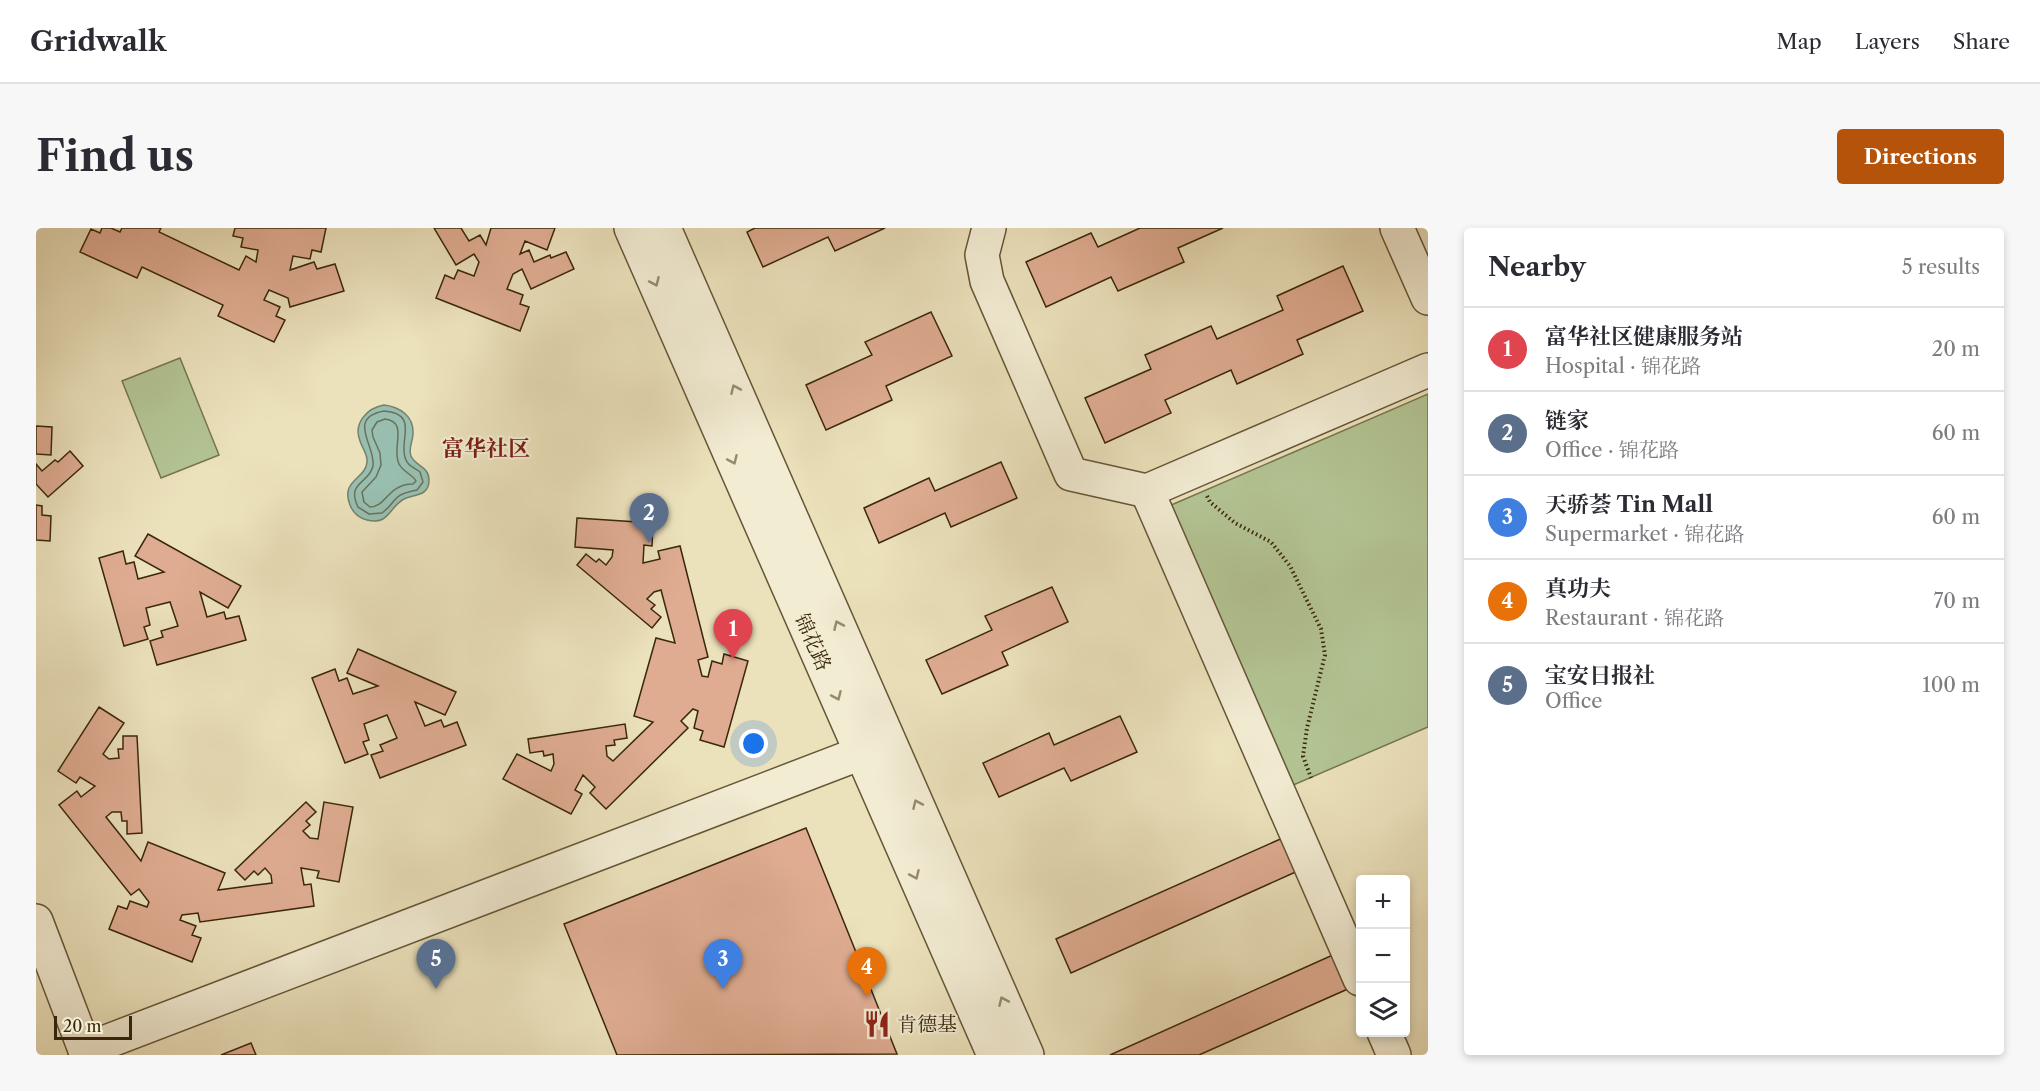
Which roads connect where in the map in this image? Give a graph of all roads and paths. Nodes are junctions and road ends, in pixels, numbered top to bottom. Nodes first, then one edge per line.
1 (631, 228) edge
2 (664, 228) edge
3 (989, 228) edge
4 (1397, 228) edge
5 (1428, 298) edge
6 (1428, 370) edge
7 (1193, 472) junction
8 (1147, 491) junction
9 (875, 747) junction
10 (1311, 778) dead end
11 (36, 921) edge
12 (1356, 970) edge
13 (1386, 1037) edge
14 (86, 1053) edge
15 (994, 1055) edge
16 (1027, 1055) edge
17 (1394, 1055) edge

1 -> 9 street, 锦花路
9 -> 2 street, 锦花路
3 - 8 street
4 - 5 street
6 - 7 street
7 - 8 street
7 - 10 path
8 - 12 street
9 - 14 street
9 -> 15 street, 锦花路
16 -> 9 street, 锦花路
11 - 14 street
13 - 17 street

